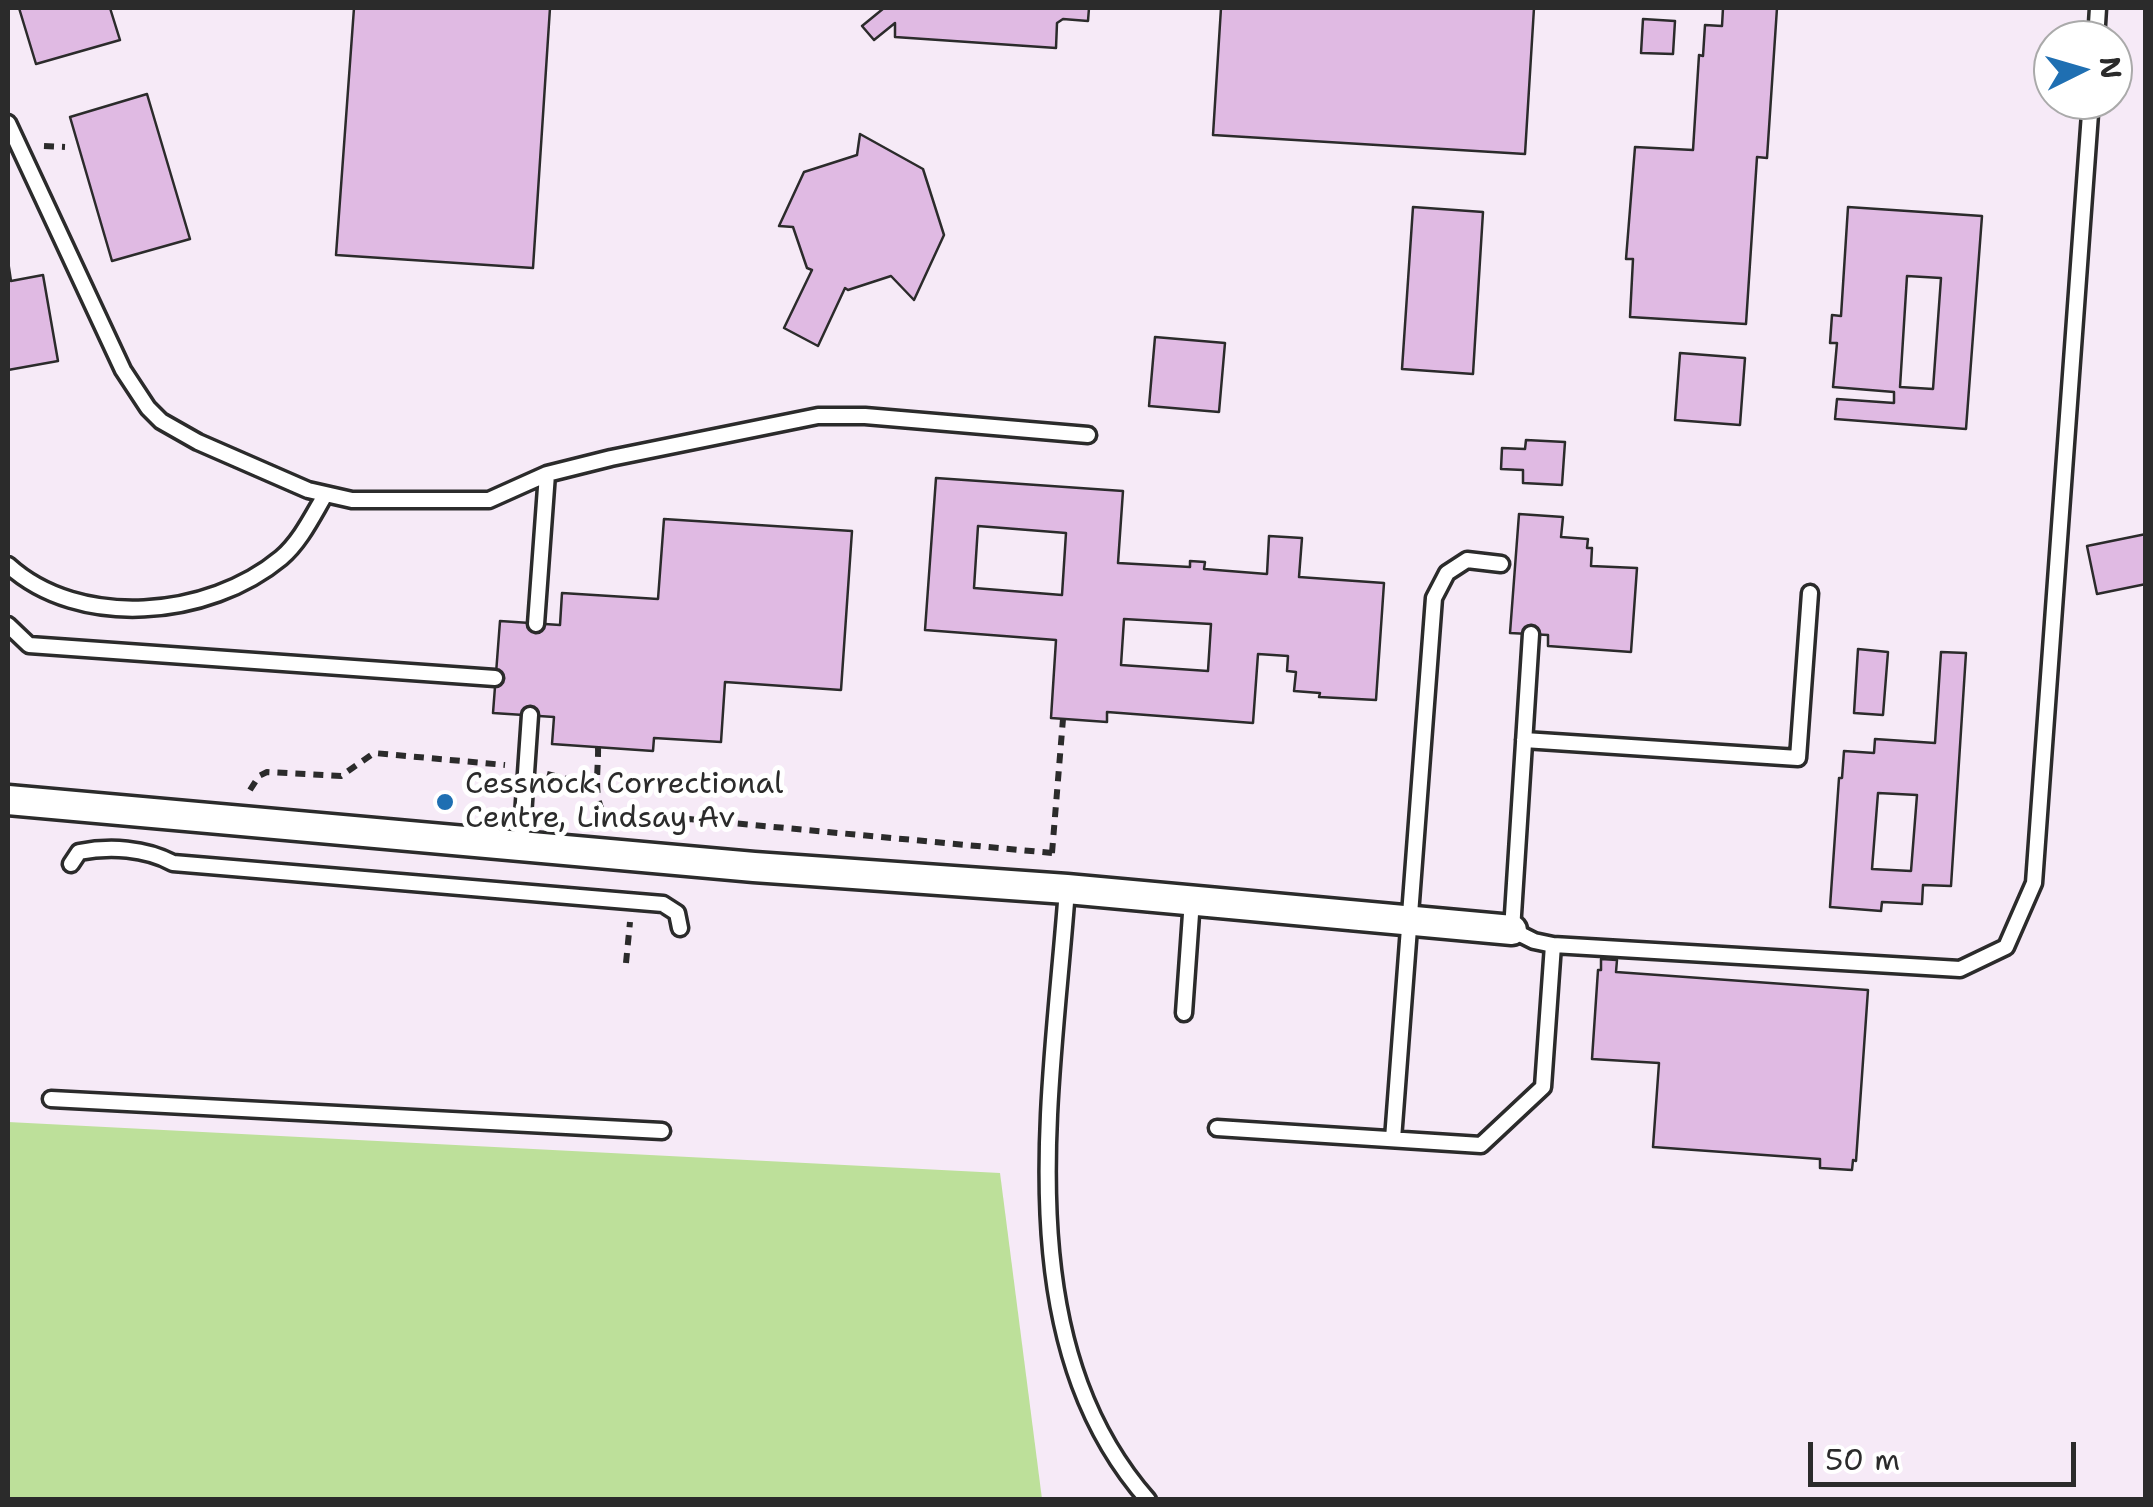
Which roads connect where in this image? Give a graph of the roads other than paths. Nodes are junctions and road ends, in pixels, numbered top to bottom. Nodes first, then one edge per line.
1 (2091, 120) edge
2 (8, 123) edge
3 (1088, 435) dead end
4 (547, 474) junction
5 (325, 495) junction
6 (1500, 564) dead end
7 (8, 565) edge
8 (1810, 593) dead end
9 (536, 624) dead end
10 (8, 625) edge
11 (1530, 634) dead end
12 (496, 678) dead end
13 (530, 716) dead end
14 (1524, 740) junction
15 (8, 800) edge
16 (522, 845) junction
17 (71, 864) dead end
18 (1058, 888) junction
19 (1192, 900) junction
20 (1410, 921) junction
21 (680, 928) dead end
22 (1512, 930) junction
23 (1553, 945) junction
24 (1184, 1013) dead end
25 (50, 1099) dead end
26 (1217, 1128) dead end
27 (662, 1131) dead end
28 (1393, 1139) junction
29 (1148, 1500) edge

1 - 23 lane
2 - 5 lane
3 - 4 lane
4 - 5 lane
4 - 9 lane
5 - 7 lane
6 - 20 lane
8 - 14 lane
10 - 12 lane
11 - 14 lane
13 - 16 lane
14 - 22 lane
15 - 16 street
16 - 18 street
17 - 21 lane
18 - 19 street
18 - 29 lane
19 - 20 street
19 - 24 lane
20 - 22 street
20 - 28 lane
22 - 23 lane
23 - 28 lane
25 - 27 lane
26 - 28 lane

